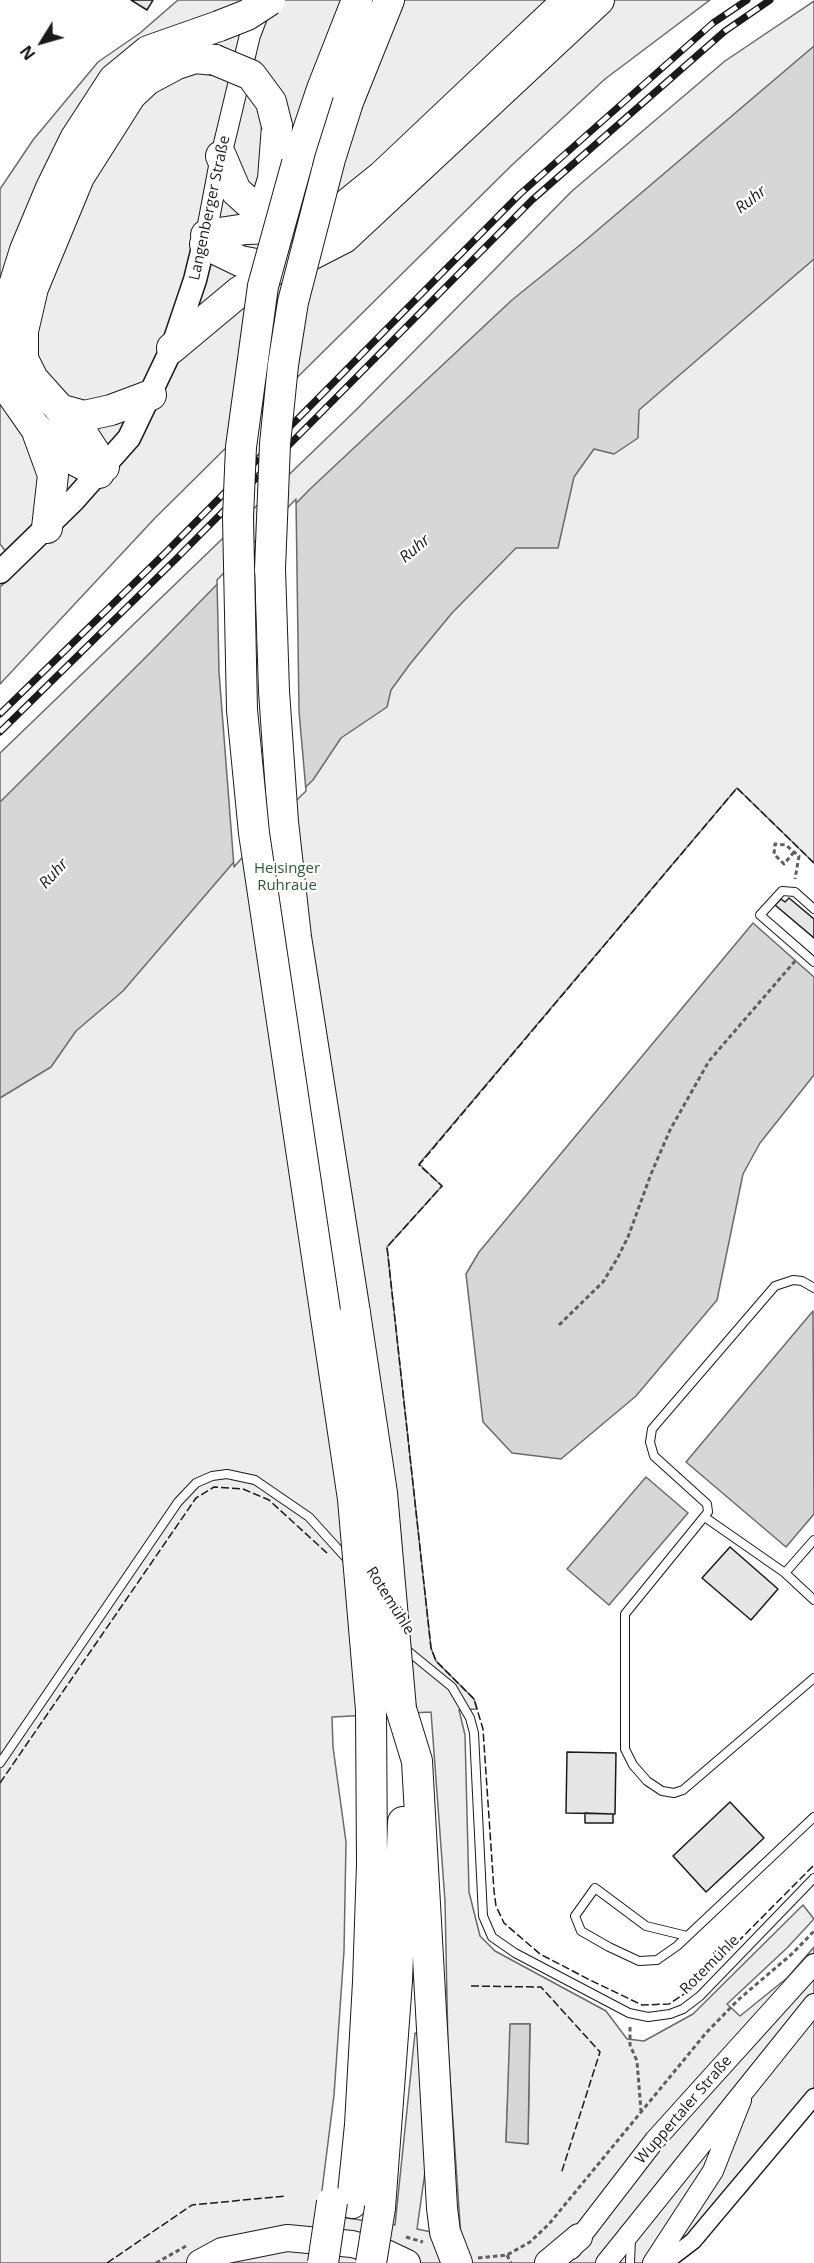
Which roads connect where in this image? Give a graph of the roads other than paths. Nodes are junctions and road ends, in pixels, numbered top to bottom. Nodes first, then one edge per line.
1 (264, 0) edge
2 (270, 0) edge
3 (357, 0) edge
4 (568, 0) edge
5 (599, 0) edge
6 (387, 8) edge
7 (221, 156) junction
8 (278, 228) junction
9 (206, 239) junction
10 (270, 277) junction
11 (172, 348) junction
12 (152, 395) junction
13 (62, 410) junction
14 (34, 426) junction
15 (102, 470) junction
16 (47, 528) junction
17 (0, 572) edge
18 (814, 909) edge
19 (814, 962) edge
20 (814, 1288) edge
21 (706, 1518) junction
22 (814, 1540) edge
23 (785, 1573) junction
24 (814, 1600) edge
25 (373, 1601) dead end
26 (383, 1619) dead end
27 (814, 1678) edge
28 (401, 1709) junction
29 (0, 1763) edge
30 (814, 1816) edge
31 (814, 1878) edge
32 (687, 1936) junction
33 (814, 1964) edge
34 (814, 2004) edge
35 (746, 2086) junction
36 (814, 2097) edge
37 (355, 2204) junction
38 (631, 2231) junction
39 (579, 2237) junction
40 (200, 2263) edge
41 (323, 2263) edge
42 (341, 2263) edge
43 (371, 2263) edge
44 (407, 2263) edge
45 (457, 2263) edge
46 (548, 2263) edge
47 (562, 2263) edge
48 (606, 2263) edge
49 (630, 2263) edge
50 (653, 2263) edge
51 (664, 2263) edge

1 - 7 street, Langenberger Straße
2 - 14 highway, bridge
3 - 10 highway, bridge
4 - 8 highway
5 - 10 highway
6 - 28 highway, bridge
7 - 8 highway
7 - 9 street, Langenberger Straße
8 - 9 highway
9 - 10 highway
9 - 11 main road, Langenberger Straße
10 - 11 highway
10 - 13 highway, bridge
10 - 37 highway, bridge
11 - 12 main road, Langenberger Straße
12 - 13 highway
12 - 15 main road, Langenberger Straße
13 - 15 highway
14 - 15 highway
14 - 16 highway
15 - 16 main road, Langenberger Straße
16 - 17 main road, Langenberger Straße
18 - 19 lane
20 - 21 lane
21 - 23 lane
21 - 27 lane
22 - 23 lane
23 - 24 lane
25 - 29 lane, Rotemühle
26 - 31 lane, Rotemühle
28 - 37 highway
28 - 45 highway
30 - 32 lane
32 - 32 lane
33 - 39 street, Wuppertaler Straße
34 - 35 street, Wuppertaler Straße
35 - 38 street, Wuppertaler Straße
35 - 50 street
36 - 51 street
37 - 41 highway, bridge
37 - 42 highway
37 - 43 highway, bridge
38 - 48 street, Wuppertaler Straße
38 - 49 lane
39 - 46 main road
39 - 47 street, Wuppertaler Straße
40 - 44 main road

